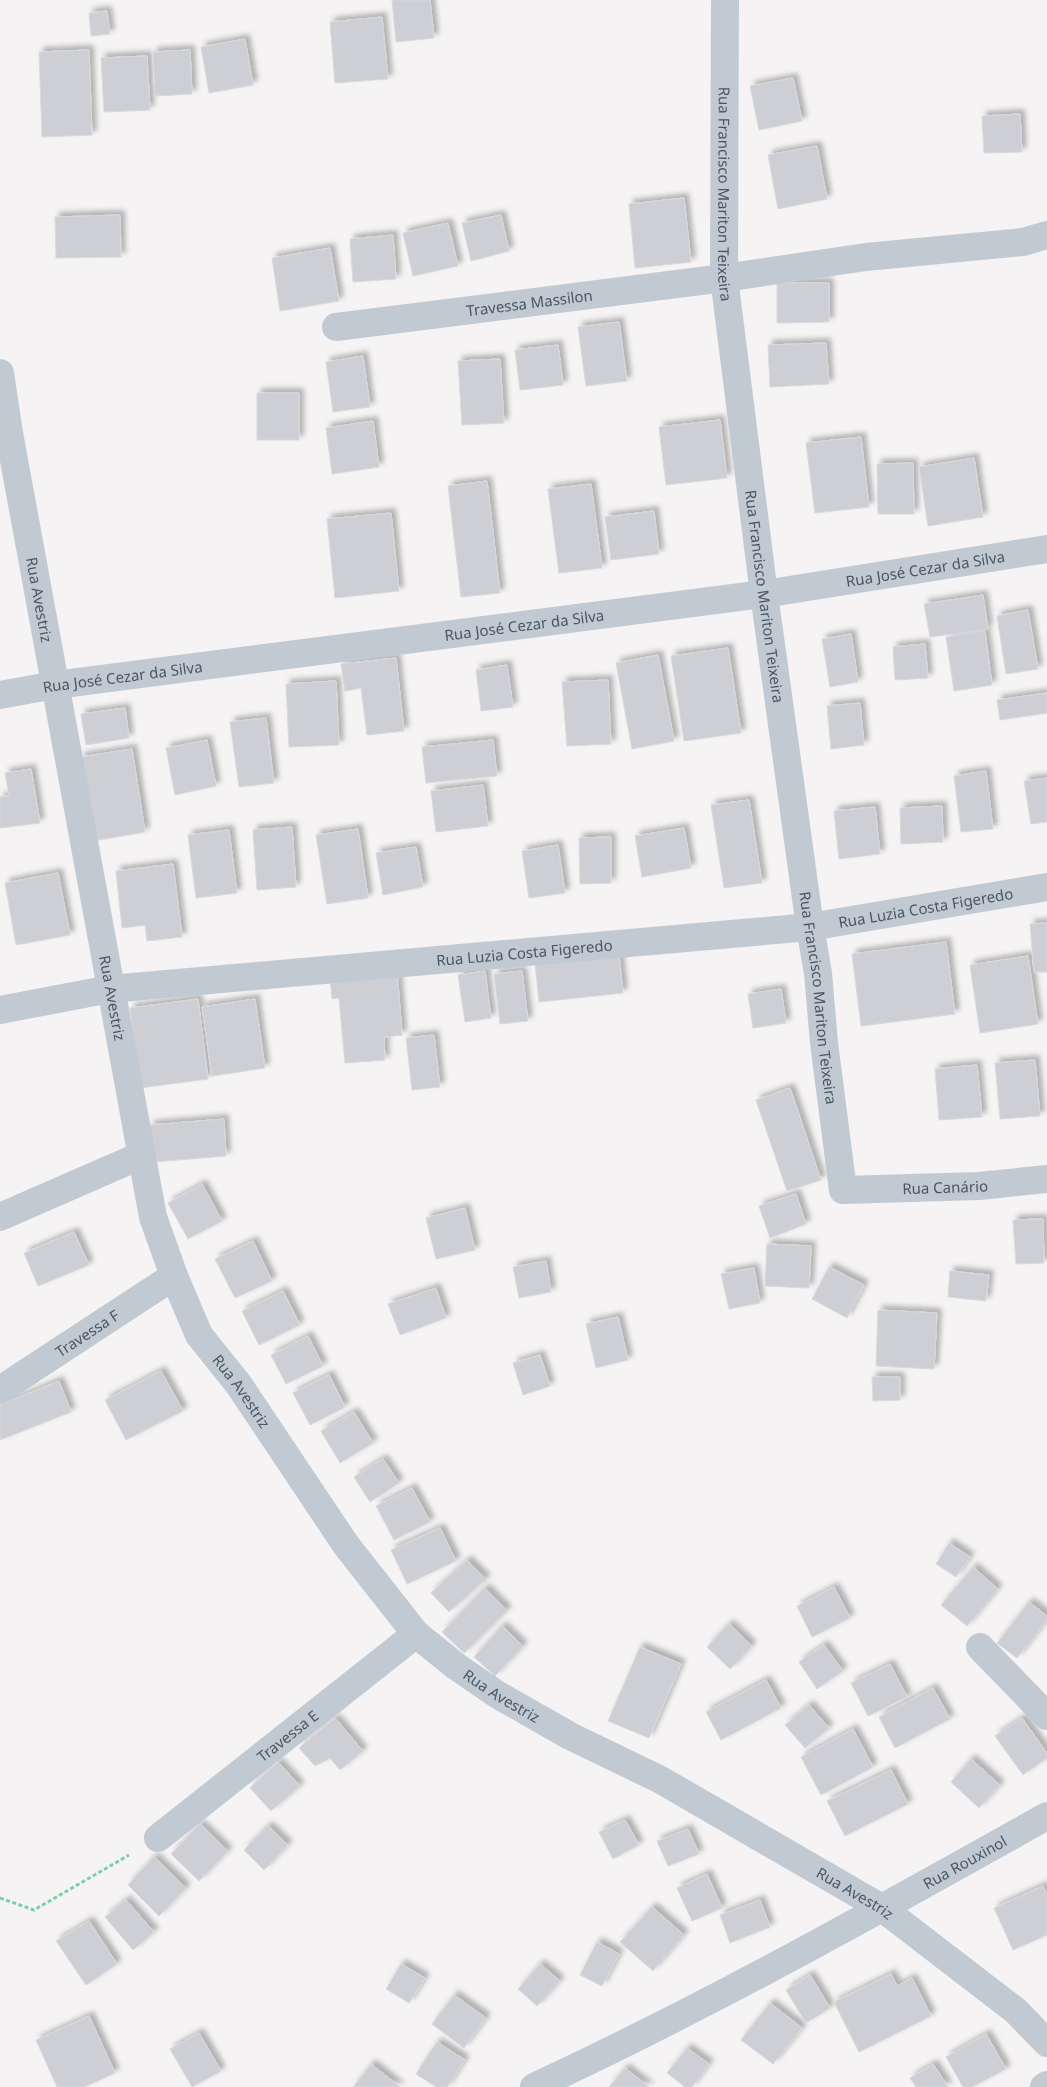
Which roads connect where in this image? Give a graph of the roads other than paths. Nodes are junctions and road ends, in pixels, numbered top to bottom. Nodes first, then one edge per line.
1 (725, 0) edge
2 (1047, 235) edge
3 (724, 278) junction
4 (336, 327) dead end
5 (0, 373) edge
6 (4, 434) edge
7 (1047, 549) edge
8 (764, 594) junction
9 (55, 685) junction
10 (0, 695) edge
11 (1047, 887) edge
12 (810, 927) junction
13 (110, 989) junction
14 (0, 1010) edge
15 (142, 1155) junction
16 (1047, 1179) edge
17 (843, 1190) joint
18 (0, 1217) edge
19 (174, 1276) junction
20 (0, 1390) edge
21 (416, 1634) junction
22 (980, 1647) dead end
23 (1047, 1716) edge
24 (1047, 1816) edge
25 (158, 1838) road end
26 (882, 1908) junction
27 (1047, 2043) edge
28 (534, 2087) edge

1 - 3 street, Rua Francisco Mariton Teixeira
2 - 3 street, Travessa Massilon
3 - 4 street, Travessa Massilon
3 - 8 street, Rua Francisco Mariton Teixeira
5 - 6 street, Rua Avestriz
6 - 9 street, Rua Avestriz
7 - 8 street, Rua José Cezar da Silva
8 - 9 street, Rua José Cezar da Silva
8 - 12 street, Rua Francisco Mariton Teixeira
9 - 10 street, Rua José Cezar da Silva
9 - 13 street, Rua Avestriz
11 - 12 street, Rua Luzia Costa Figeredo
12 - 13 street, Rua Luzia Costa Figeredo
12 - 17 street, Rua Francisco Mariton Teixeira
13 - 14 street, Rua Luzia Costa Figeredo
13 - 15 street, Rua Avestriz
15 - 18 street
15 - 19 street, Rua Avestriz
16 - 17 street, Rua Canário
19 - 20 street, Travessa F
19 - 21 street, Rua Avestriz
21 - 25 street, Travessa E
21 - 26 street, Rua Avestriz
22 - 23 street
24 - 26 street, Rua Rouxinol
26 - 27 street, Rua Avestriz
26 - 28 street, Rua Rouxinol

